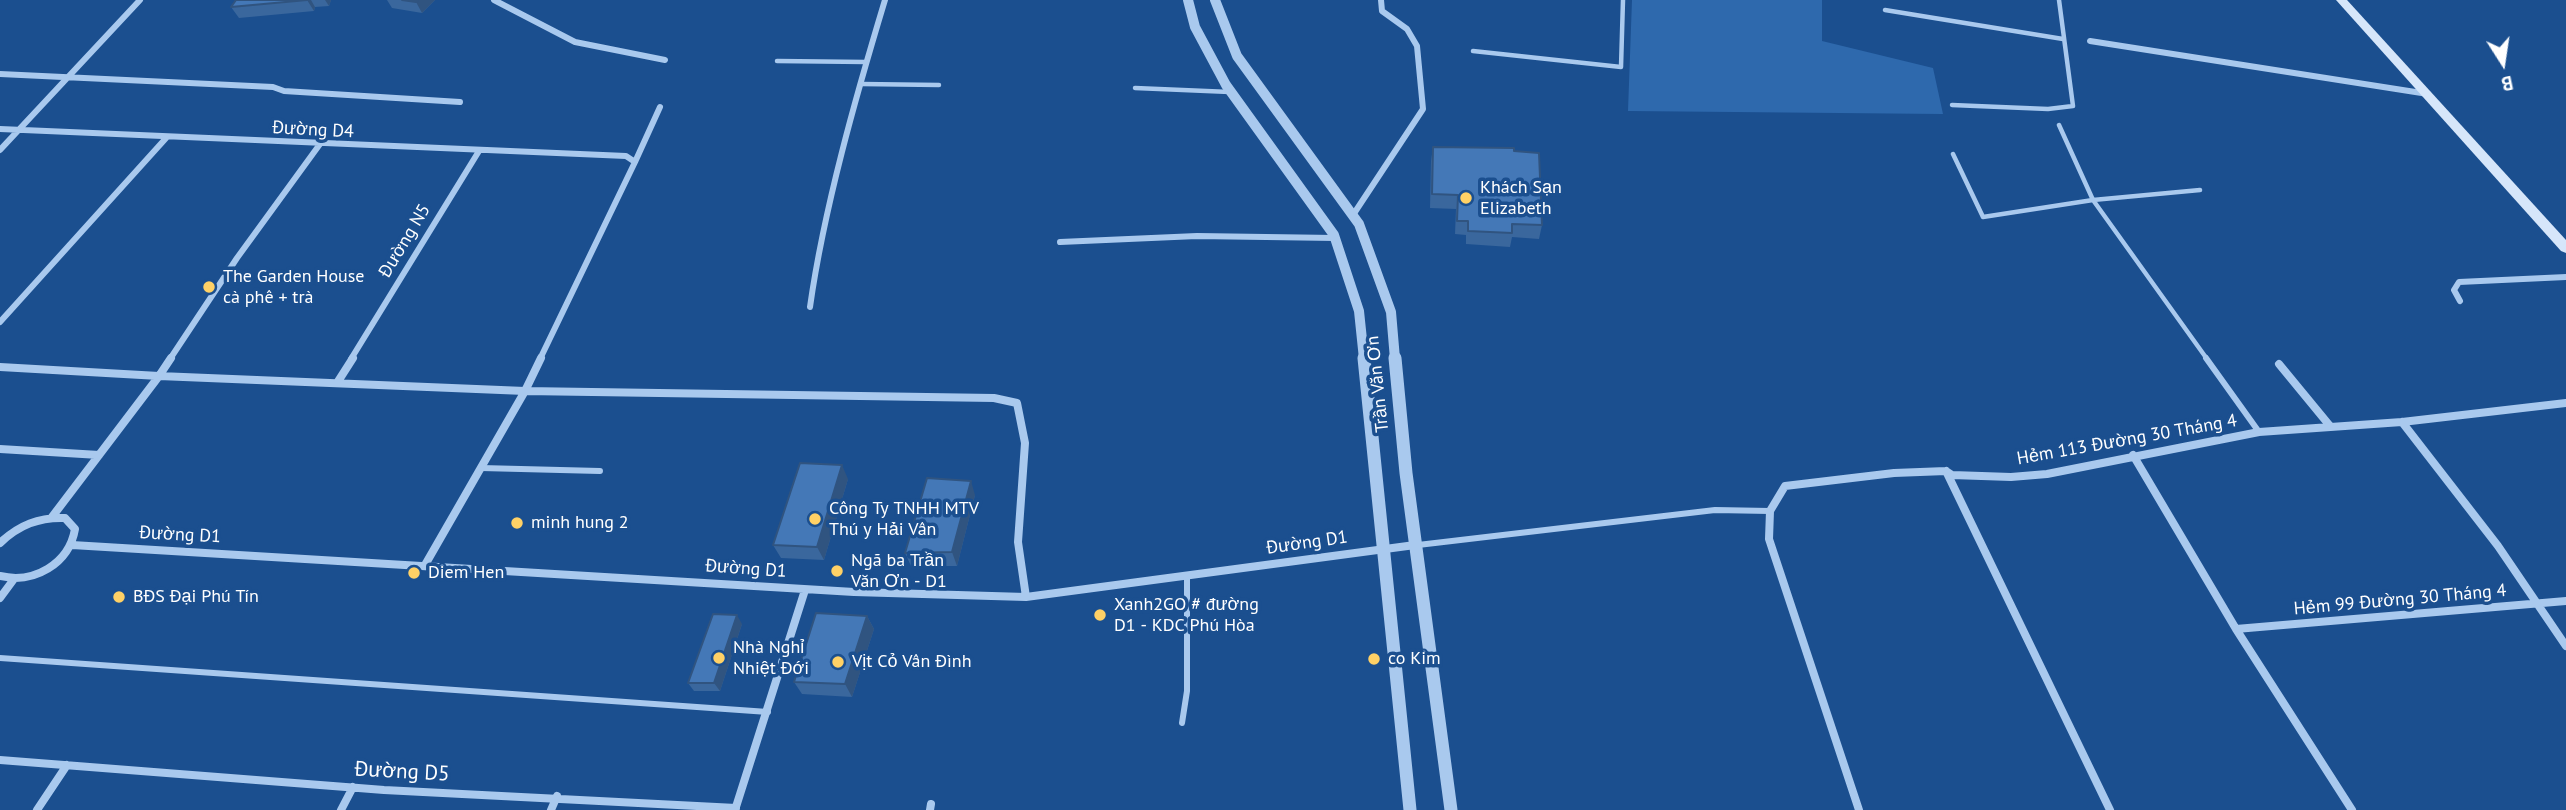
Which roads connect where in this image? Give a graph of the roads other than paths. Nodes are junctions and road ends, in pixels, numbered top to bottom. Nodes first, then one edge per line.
1 (140, 0) edge
2 (494, 0) edge
3 (884, 0) edge
4 (1188, 0) edge
5 (1215, 0) edge
6 (1381, 0) edge
7 (1623, 0) edge
8 (2059, 0) edge
9 (2342, 0) edge
10 (1885, 10) dead end
11 (2063, 39) junction
12 (2090, 41) dead end
13 (1473, 51) dead end
14 (665, 61) dead end
15 (777, 61) dead end
16 (866, 62) junction
17 (0, 74) edge
18 (69, 76) junction
19 (861, 84) junction
20 (939, 85) dead end
21 (1135, 88) dead end
22 (1233, 92) junction
23 (2429, 94) junction
24 (460, 102) dead end
25 (1952, 106) dead end
26 (660, 107) dead end
27 (2059, 125) dead end
28 (0, 129) edge
29 (19, 130) junction
30 (167, 137) junction
31 (320, 144) junction
32 (0, 150) edge
33 (478, 151) junction
34 (1953, 154) dead end
35 (635, 162) junction
36 (2200, 190) dead end
37 (2093, 200) junction
38 (1353, 215) junction
39 (1335, 238) junction
40 (1060, 242) dead end
41 (2566, 248) edge
42 (2566, 277) edge
43 (2460, 301) dead end
44 (810, 307) dead end
45 (0, 322) edge
46 (2279, 364) dead end
47 (0, 367) edge
48 (159, 376) junction
49 (337, 383) junction
50 (525, 391) junction
51 (2566, 403) edge
52 (2402, 422) junction
53 (2330, 426) junction
54 (2259, 432) junction
55 (0, 450) edge
56 (99, 455) junction
57 (2133, 455) junction
58 (481, 468) junction
59 (600, 471) dead end
60 (1946, 471) junction
61 (1770, 511) junction
62 (52, 516) junction
63 (0, 542) edge
64 (72, 545) junction
65 (1415, 545) junction
66 (1381, 550) junction
67 (425, 565) junction
68 (1187, 575) junction
69 (0, 576) edge
70 (14, 579) junction
71 (805, 590) junction
72 (1026, 597) junction
73 (0, 598) edge
74 (2566, 601) edge
75 (2535, 604) junction
76 (2236, 629) junction
77 (2566, 646) edge
78 (0, 658) edge
79 (768, 712) junction
80 (1182, 723) dead end
81 (0, 760) edge
82 (67, 765) junction
83 (352, 788) junction
84 (557, 796) junction
85 (736, 809) edge
86 (37, 810) edge
87 (341, 810) edge
88 (551, 810) edge
89 (1410, 810) edge
90 (1451, 810) edge
91 (1859, 810) edge
92 (2110, 810) edge
93 (2353, 810) edge

1 - 18 street
2 - 14 street
3 - 16 street
4 - 22 street, Trần Văn Ơn
5 - 38 street, Trần Văn Ơn
6 - 38 street
7 - 13 lane
8 - 11 lane
9 - 23 main road
10 - 11 lane
11 - 25 lane
12 - 23 street
15 - 16 lane
16 - 19 street
17 - 18 street
18 - 24 street
18 - 29 street
19 - 20 lane
19 - 44 street
21 - 22 lane
22 - 39 street, Trần Văn Ơn
23 - 41 main road
26 - 35 street
27 - 37 lane
28 - 29 street, Đường D4
29 - 30 street, Đường D4
29 - 32 street
30 - 31 street, Đường D4
30 - 45 street
31 - 33 street, Đường D4
31 - 48 street
33 - 35 street, Đường D4
33 - 49 street, Đường N5
34 - 37 lane
35 - 50 street
36 - 37 lane
37 - 54 lane
38 - 65 street, Trần Văn Ơn
39 - 40 street
39 - 66 street, Trần Văn Ơn
42 - 43 street
46 - 53 street
47 - 48 street
48 - 49 street
48 - 56 street
49 - 50 street
50 - 58 street
50 - 72 street
51 - 52 street, Hẻm 113 Đường 30 Tháng 4
52 - 53 street, Hẻm 113 Đường 30 Tháng 4
52 - 75 street
53 - 54 street, Hẻm 113 Đường 30 Tháng 4
54 - 57 street, Hẻm 113 Đường 30 Tháng 4
55 - 56 street
56 - 62 street
57 - 60 street, Hẻm 113 Đường 30 Tháng 4
57 - 76 street
58 - 59 lane
58 - 67 street
60 - 61 street, Hẻm 113 Đường 30 Tháng 4
60 - 92 street
61 - 65 lane
61 - 91 street
62 - 63 street
62 - 64 street
64 - 67 street, Đường D1
64 - 70 street
65 - 66 street, Đường D1
65 - 90 street, Trần Văn Ơn
66 - 68 street, Đường D1
66 - 89 street, Trần Văn Ơn
67 - 71 street, Đường D1
68 - 72 street, Đường D1
68 - 80 lane
69 - 70 street
70 - 73 street
71 - 72 street, Đường D1
71 - 79 street
74 - 75 street, Hẻm 99 Đường 30 Tháng 4
75 - 76 street, Hẻm 99 Đường 30 Tháng 4
75 - 77 street
76 - 93 street
78 - 79 lane
79 - 85 street
81 - 82 street, Đường D5
82 - 83 street, Đường D5
82 - 86 street
83 - 84 street, Đường D5
83 - 87 street
84 - 85 street, Đường D5
84 - 88 street

